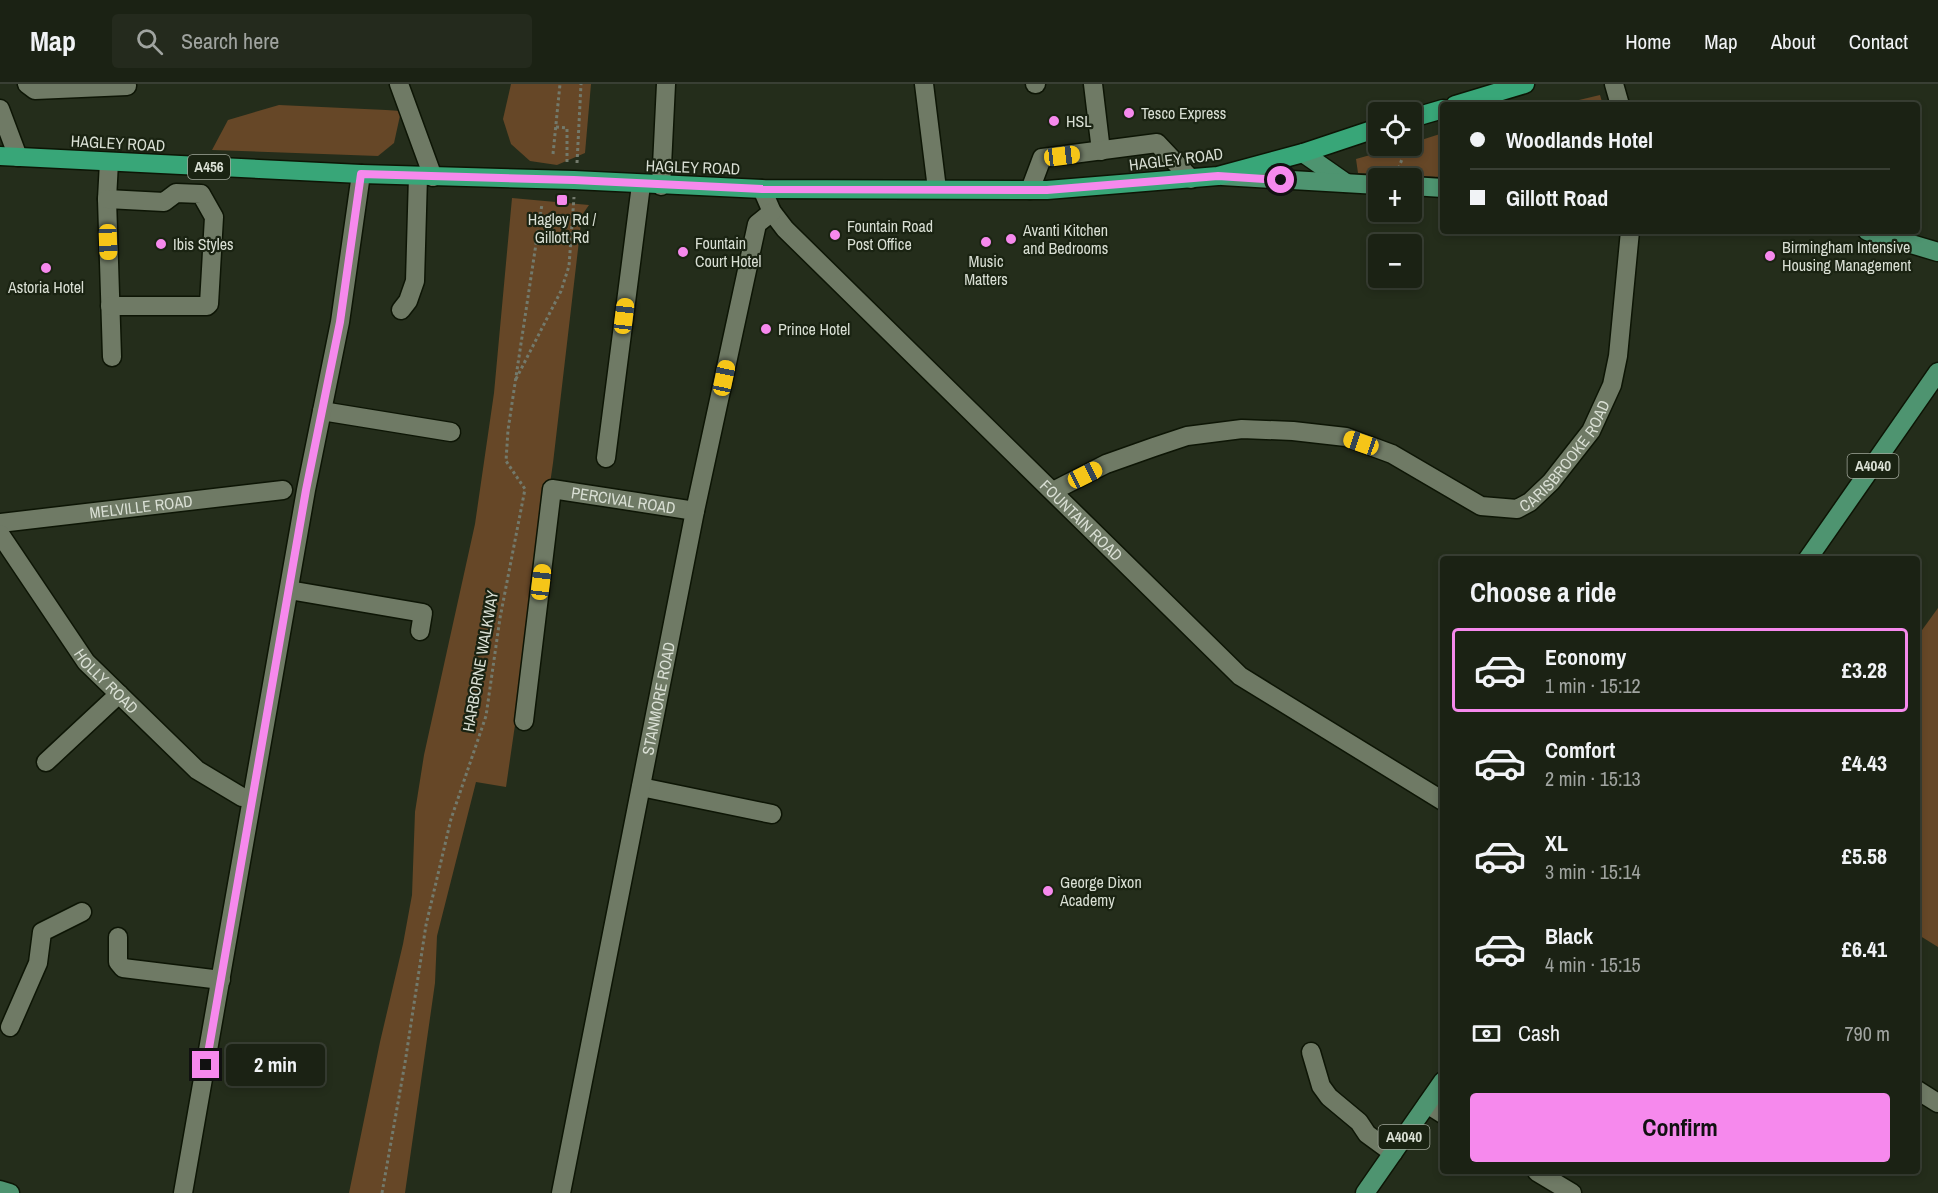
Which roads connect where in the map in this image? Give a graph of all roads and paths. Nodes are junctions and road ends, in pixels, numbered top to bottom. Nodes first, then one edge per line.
1 (27, 84) edge
2 (399, 84) edge
3 (560, 84) edge
4 (581, 84) edge
5 (666, 84) edge
6 (924, 84) edge
7 (1093, 84) edge
8 (1525, 84) edge
9 (1614, 84) edge
10 (127, 86) dead end
11 (1465, 102) edge
12 (1619, 102) edge
13 (0, 109) edge
14 (1440, 110) edge
15 (1422, 115) edge
16 (556, 127) junction
17 (1368, 131) edge
18 (1101, 151) junction
19 (1304, 153) junction
20 (553, 154) dead end
21 (9, 156) edge
22 (109, 162) junction
23 (566, 162) dead end
24 (177, 165) junction
25 (576, 171) junction
26 (361, 174) junction
27 (426, 176) junction
28 (1218, 176) junction
29 (1191, 179) junction
30 (1346, 183) junction
31 (1368, 184) edge
32 (641, 185) junction
33 (661, 186) junction
34 (1422, 187) edge
35 (1440, 188) edge
36 (762, 189) junction
37 (937, 189) junction
38 (1030, 190) junction
39 (176, 193) junction
40 (107, 199) junction
41 (542, 204) dead end
42 (772, 212) junction
43 (1630, 234) edge
44 (1877, 234) edge
45 (1938, 252) edge
46 (110, 306) junction
47 (401, 310) dead end
48 (112, 357) dead end
49 (1938, 372) edge
50 (514, 384) junction
51 (322, 411) junction
52 (451, 432) dead end
53 (606, 458) dead end
54 (284, 490) dead end
55 (1053, 491) junction
56 (695, 511) junction
57 (0, 523) edge
58 (0, 534) edge
59 (1810, 556) edge
60 (289, 590) junction
61 (420, 631) dead end
62 (119, 694) junction
63 (524, 721) dead end
64 (46, 762) dead end
65 (641, 787) junction
66 (243, 797) dead end
67 (1440, 799) edge
68 (772, 814) dead end
69 (82, 912) dead end
70 (118, 937) dead end
71 (221, 980) junction
72 (10, 1031) edge
73 (1311, 1052) dead end
74 (1440, 1085) edge
75 (1920, 1092) edge
76 (1938, 1103) edge
77 (1427, 1104) junction
78 (1440, 1112) edge
79 (1393, 1153) junction
80 (1540, 1174) edge
81 (0, 1190) edge
82 (381, 1192) edge
83 (10, 1193) edge
84 (183, 1193) edge
85 (561, 1193) edge
86 (1365, 1193) edge
87 (1572, 1193) edge

1 - 10 street
2 - 27 street
3 - 16 path
4 - 25 path
5 - 33 street
6 - 37 street
7 - 18 street
8 - 11 highway
9 - 12 street
13 - 21 street
14 - 15 highway
16 - 20 path
16 - 23 path
17 - 19 highway, HAGLEY ROAD / A456
18 - 29 street
18 - 38 street
19 - 28 highway, HAGLEY ROAD / A456
19 - 30 main road
21 - 22 highway, HAGLEY ROAD / A456
22 - 24 highway, HAGLEY ROAD / A456
22 - 40 street
24 - 26 highway, HAGLEY ROAD / A456
24 - 39 street
25 - 27 highway, HAGLEY ROAD / A456
25 - 32 highway, HAGLEY ROAD / A456
25 - 50 path
26 - 27 highway, HAGLEY ROAD / A456
26 - 51 street
27 - 47 street
28 - 29 highway, HAGLEY ROAD / A456
28 - 30 main road
29 - 38 highway, HAGLEY ROAD / A456
30 - 31 main road
32 - 33 highway, HAGLEY ROAD / A456
32 - 53 street
33 - 36 highway, HAGLEY ROAD / A456
34 - 35 main road
36 - 37 highway, HAGLEY ROAD / A456
36 - 42 street, FOUNTAIN ROAD
37 - 38 highway, HAGLEY ROAD / A456
39 - 40 street
39 - 46 street
40 - 46 street
41 - 50 path, HARBORNE WALKWAY
42 - 55 street, FOUNTAIN ROAD
42 - 56 street, STANMORE ROAD
43 - 55 street, CARISBROOKE ROAD
44 - 45 main road
46 - 48 street
49 - 59 main road, A4040
50 - 82 path, HARBORNE WALKWAY
51 - 52 street
51 - 60 street
54 - 57 street, MELVILLE ROAD
55 - 67 street, FOUNTAIN ROAD
56 - 63 street, PERCIVAL ROAD
56 - 65 street, STANMORE ROAD
58 - 62 street, HOLLY ROAD
60 - 61 street
60 - 71 street
62 - 64 street
62 - 66 street, HOLLY ROAD
65 - 68 street
65 - 85 street, STANMORE ROAD
69 - 72 street
70 - 71 street
71 - 84 street
73 - 79 street
74 - 77 main road, A4040
75 - 76 street
77 - 78 street
77 - 79 main road, A4040
79 - 86 main road, A4040
80 - 87 street
81 - 83 main road

